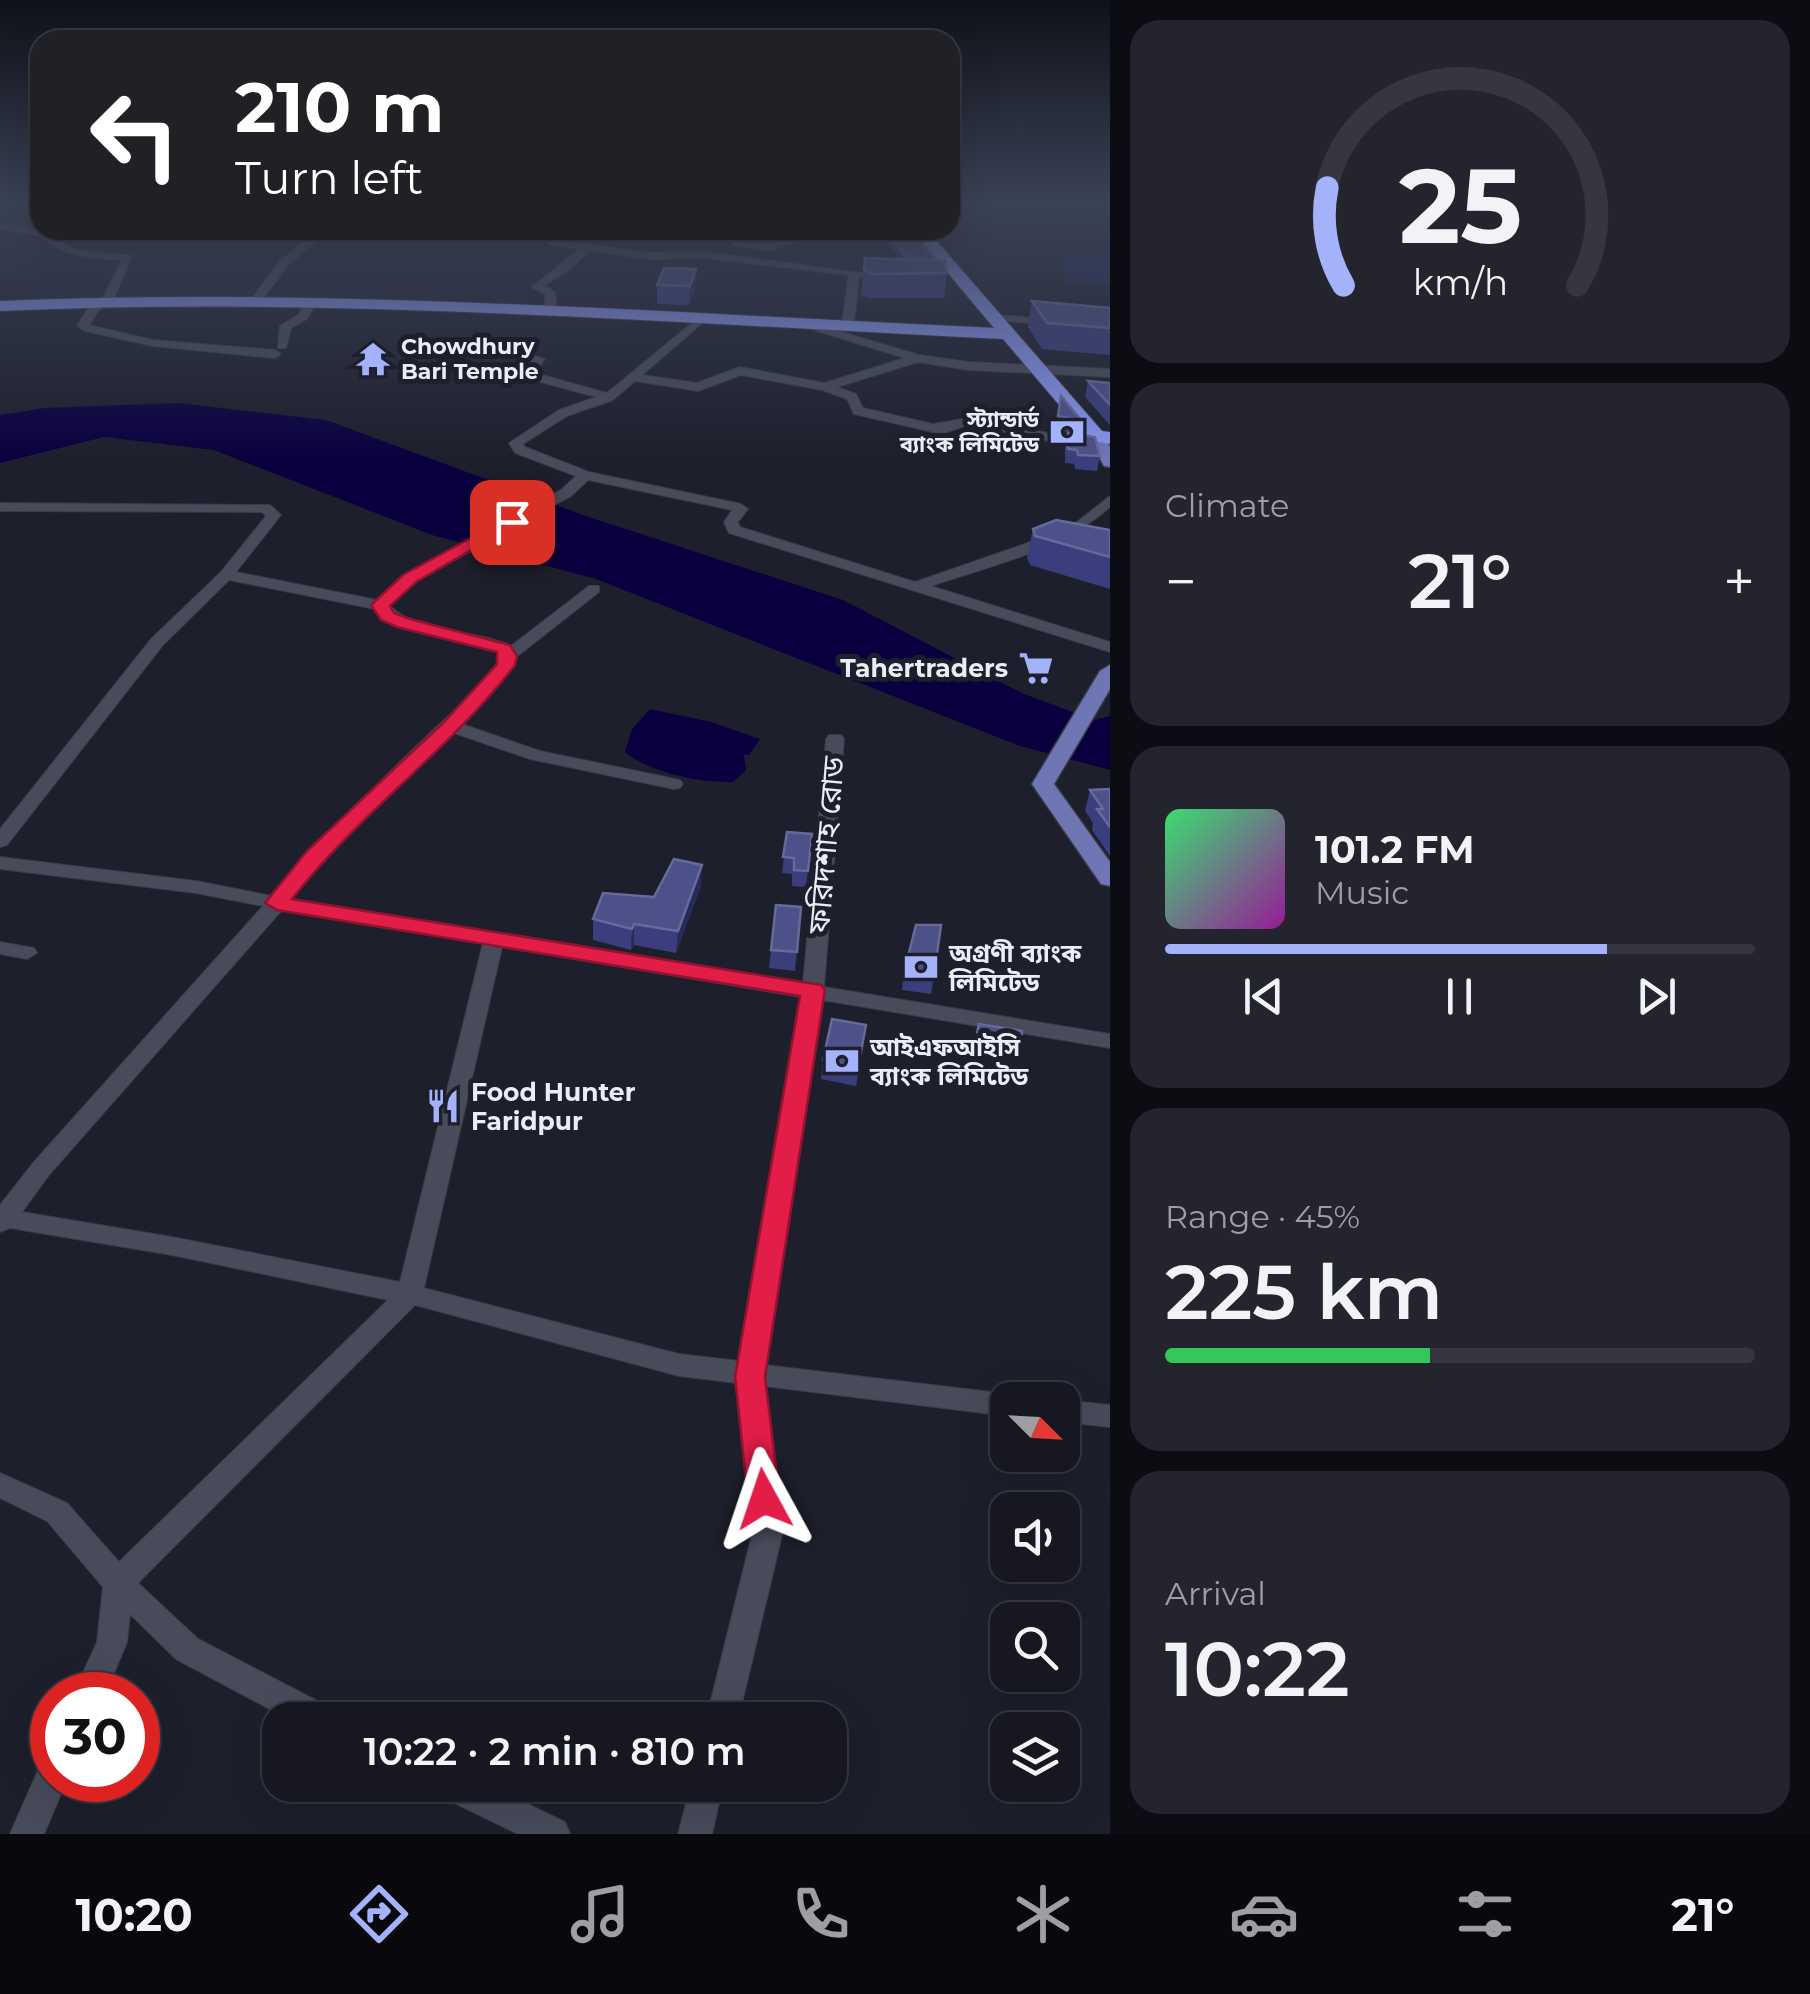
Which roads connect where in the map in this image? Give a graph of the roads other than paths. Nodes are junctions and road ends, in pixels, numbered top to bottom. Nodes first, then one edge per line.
1 (112, 290) edge
2 (265, 290) edge
3 (544, 290) edge
4 (852, 290) edge
5 (965, 290) edge
6 (968, 290) edge
7 (108, 298) junction
8 (258, 299) junction
9 (348, 300) junction
10 (311, 302) junction
11 (0, 304) edge
12 (551, 310) junction
13 (704, 318) junction
14 (848, 322) junction
15 (808, 325) junction
16 (882, 326) junction
17 (1004, 327) junction
18 (1110, 327) edge
19 (975, 330) junction
20 (917, 358) junction
21 (539, 359) dead end
22 (1038, 368) junction
23 (1110, 373) edge
24 (632, 377) junction
25 (825, 388) junction
26 (610, 397) junction
27 (1101, 434) edge
28 (1110, 462) edge
29 (585, 476) junction
30 (1110, 500) edge
31 (0, 507) edge
32 (226, 575) junction
33 (914, 586) junction
34 (594, 589) dead end
35 (380, 605) junction
36 (1110, 646) edge
37 (508, 656) junction
38 (1106, 675) edge
39 (451, 726) junction
40 (836, 738) dead end
41 (674, 784) dead end
42 (0, 840) edge
43 (0, 863) edge
44 (1110, 879) edge
45 (277, 903) junction
46 (494, 938) junction
47 (0, 948) edge
48 (27, 953) dead end
49 (813, 990) junction
50 (1110, 1041) edge
51 (2, 1220) edge
52 (410, 1294) junction
53 (750, 1377) junction
54 (990, 1403) edge
55 (1080, 1413) edge
56 (1110, 1416) edge
57 (0, 1485) edge
58 (118, 1583) junction
59 (99, 1672) edge
60 (288, 1702) edge
61 (726, 1702) edge
62 (41, 1802) edge
63 (488, 1802) edge
64 (703, 1802) edge
65 (27, 1834) edge
66 (553, 1834) edge
67 (695, 1834) edge

1 - 7 street
2 - 8 street
3 - 12 street
4 - 14 street
5 - 19 highway
6 - 17 highway
7 - 8 highway
7 - 10 street
7 - 11 highway
8 - 9 highway
8 - 10 highway
9 - 10 highway
9 - 12 highway
12 - 13 highway
13 - 14 highway
13 - 15 highway
13 - 24 street
14 - 16 highway
15 - 16 highway
15 - 20 street
16 - 19 highway
17 - 18 street
17 - 19 highway
17 - 22 highway
19 - 22 highway
20 - 22 street
20 - 25 street
21 - 26 street
22 - 23 street
22 - 27 highway
24 - 25 street
24 - 26 street
25 - 27 street
26 - 29 street
27 - 28 main road
29 - 33 street
29 - 35 street
30 - 33 street
31 - 32 street
32 - 35 street
32 - 42 street
33 - 36 street
34 - 37 street
35 - 37 street
37 - 39 street
38 - 44 main road
39 - 41 street
39 - 45 street
40 - 49 street, ফরিদশাহ রোড
43 - 45 street
45 - 46 street
45 - 51 street
46 - 49 street
46 - 52 street
47 - 48 street
49 - 50 street
49 - 53 street, ফরিদশাহ রোড
51 - 52 street
52 - 53 street
52 - 58 street
53 - 54 street
53 - 61 street, ফরিদশাহ রোড
55 - 56 street
57 - 58 street
58 - 59 street
58 - 60 street
62 - 65 street
63 - 66 street
64 - 67 street

